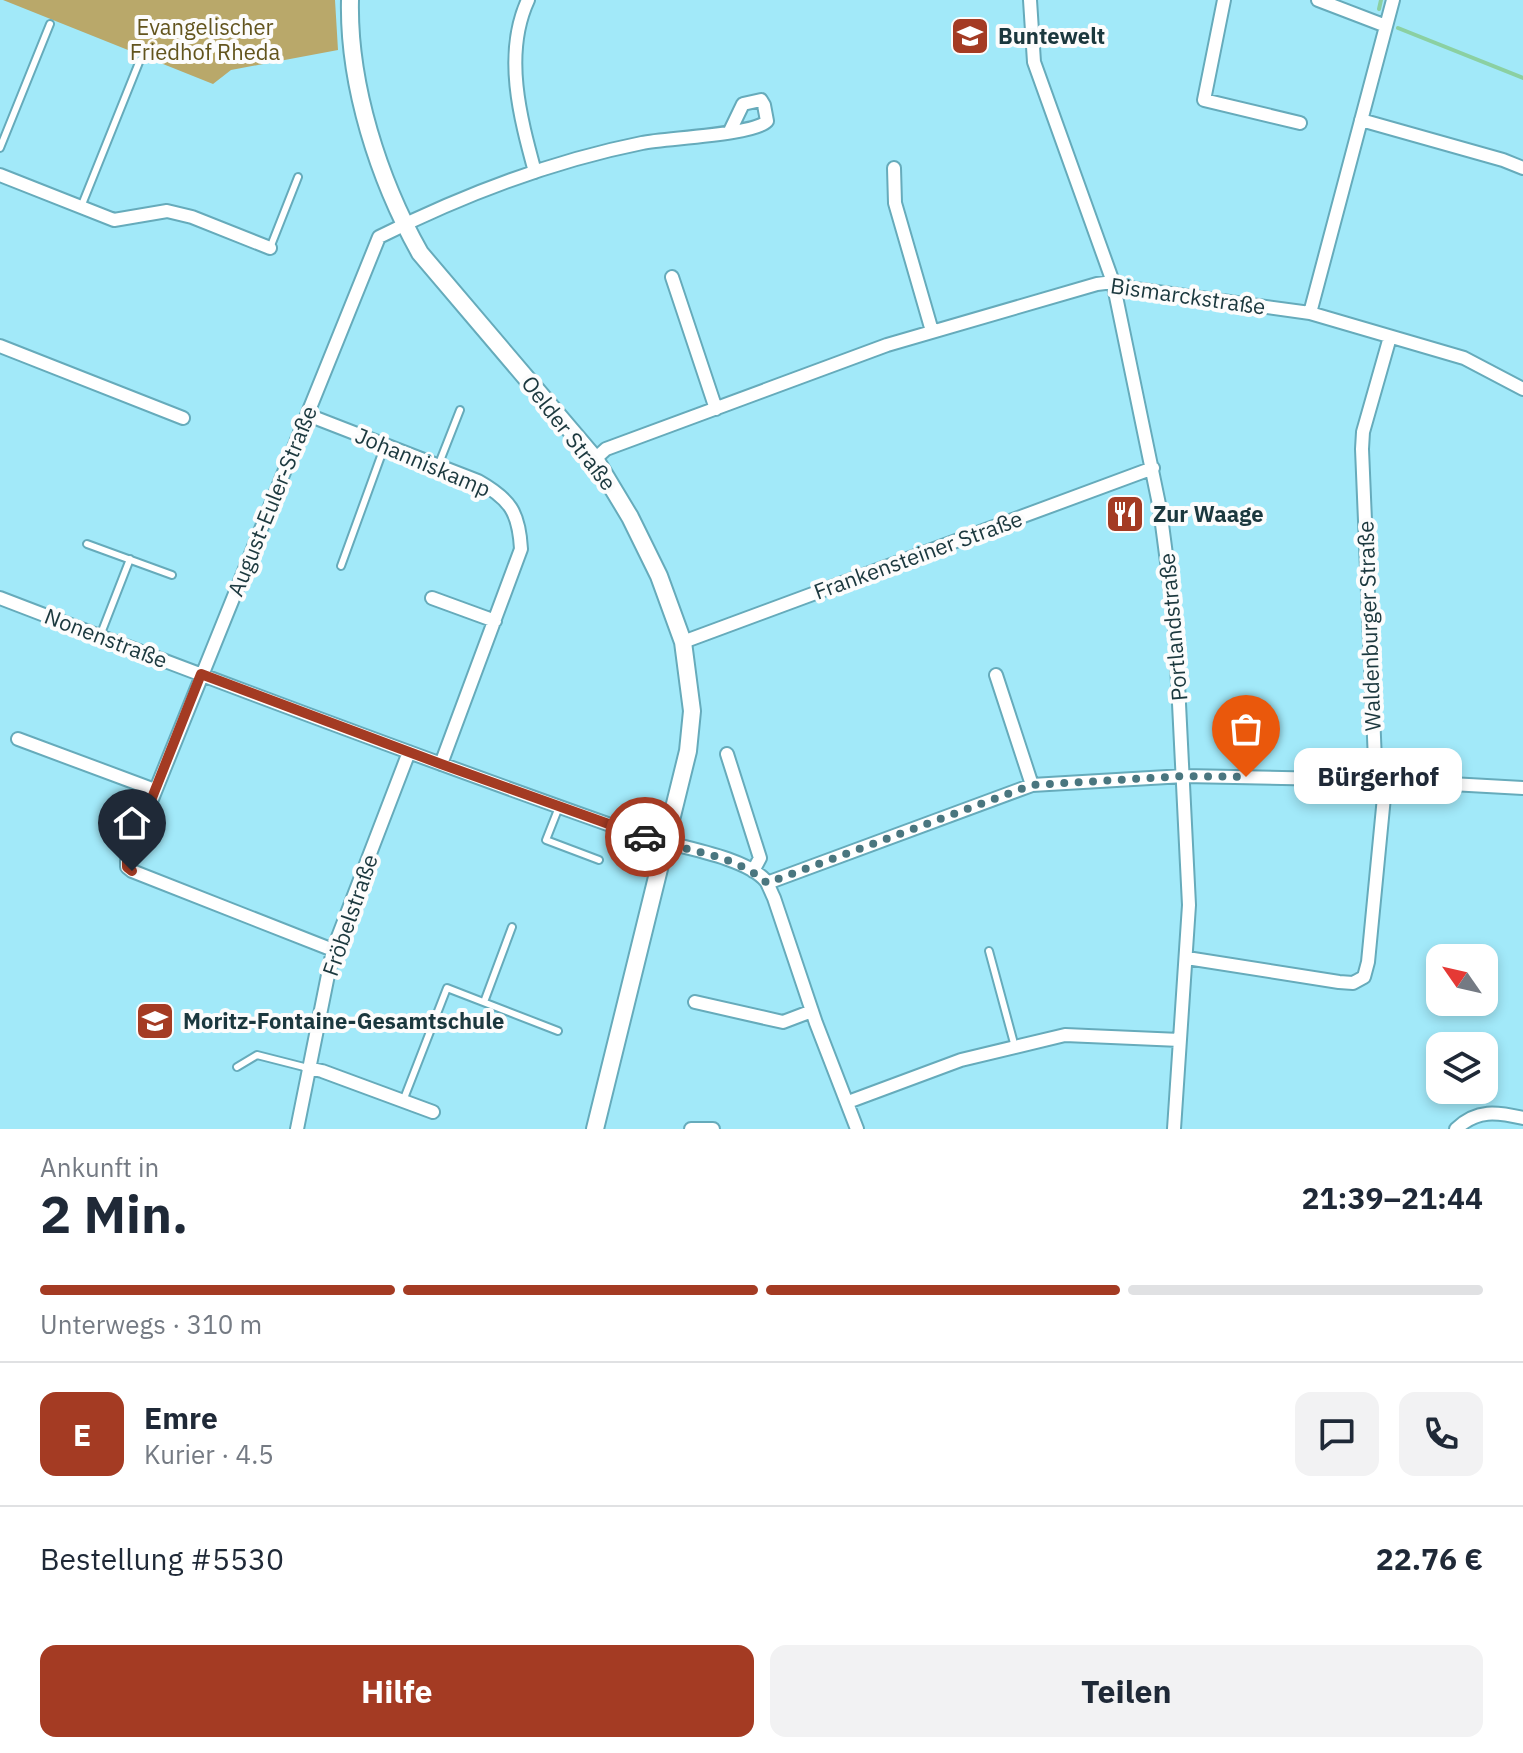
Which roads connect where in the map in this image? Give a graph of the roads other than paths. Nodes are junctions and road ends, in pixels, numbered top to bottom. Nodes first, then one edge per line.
1 (350, 0) edge
2 (528, 0) edge
3 (1030, 0) edge
4 (1224, 0) edge
5 (1318, 0) edge
6 (1393, 0) edge
7 (50, 24) dead end
8 (1386, 26) junction
9 (140, 60) dead end
10 (1361, 120) junction
11 (1300, 123) dead end
12 (730, 131) dead end
13 (0, 148) edge
14 (894, 168) dead end
15 (1523, 168) edge
16 (535, 172) junction
17 (0, 175) edge
18 (298, 177) dead end
19 (81, 207) junction
20 (404, 224) junction
21 (270, 248) joint
22 (672, 277) dead end
23 (1113, 282) junction
24 (1310, 313) junction
25 (932, 331) junction
26 (1390, 337) junction
27 (0, 346) edge
28 (1523, 389) edge
29 (716, 409) junction
30 (460, 410) dead end
31 (308, 415) junction
32 (183, 418) dead end
33 (385, 445) junction
34 (595, 459) junction
35 (438, 466) junction
36 (1153, 468) junction
37 (87, 544) dead end
38 (130, 559) junction
39 (341, 566) dead end
40 (172, 575) dead end
41 (0, 598) edge
42 (432, 598) dead end
43 (495, 621) junction
44 (100, 636) junction
45 (683, 642) junction
46 (201, 674) junction
47 (996, 675) dead end
48 (18, 739) dead end
49 (409, 752) junction
50 (727, 754) dead end
51 (441, 764) junction
52 (1184, 776) junction
53 (1379, 780) junction
54 (1032, 785) junction
55 (1523, 788) edge
56 (155, 790) junction
57 (559, 807) junction
58 (664, 844) junction
59 (599, 860) dead end
60 (753, 871) junction
61 (767, 883) junction
62 (512, 927) dead end
63 (333, 950) junction
64 (989, 951) dead end
65 (1187, 958) junction
66 (484, 1002) junction
67 (695, 1002) dead end
68 (812, 1011) junction
69 (558, 1031) dead end
70 (1180, 1040) junction
71 (1015, 1047) junction
72 (237, 1067) dead end
73 (308, 1068) junction
74 (403, 1101) junction
75 (848, 1102) junction
76 (433, 1112) dead end
77 (1523, 1118) edge
78 (692, 1128) edge
79 (297, 1129) edge
80 (595, 1129) edge
81 (713, 1129) edge
82 (857, 1129) edge
83 (1174, 1129) edge
84 (1456, 1129) edge

1 - 20 street, Oelder Straße
2 - 16 street
3 - 23 street, Portlandstraße
4 - 11 street
5 - 8 street
6 - 8 street
7 - 13 lane
8 - 10 street
9 - 19 lane
10 - 15 street
10 - 24 street
12 - 16 street, August-Euler-Straße
14 - 25 street
16 - 20 street, August-Euler-Straße
17 - 19 street
18 - 21 lane
19 - 21 street
20 - 31 street, August-Euler-Straße
20 - 34 street, Oelder Straße
22 - 29 street
23 - 24 street, Bismarckstraße
23 - 25 street, Bismarckstraße
23 - 36 street, Portlandstraße
24 - 26 street, Bismarckstraße
25 - 29 street, Bismarckstraße
26 - 28 street, Bismarckstraße
26 - 53 street, Waldenburger Straße
27 - 32 street
29 - 34 street, Bismarckstraße
30 - 35 lane
31 - 33 street, Johanniskamp
31 - 46 street, August-Euler-Straße
33 - 35 street, Johanniskamp
33 - 39 lane
34 - 45 street, Oelder Straße
35 - 43 street, Johanniskamp
36 - 45 street, Frankensteiner Straße
36 - 52 street, Portlandstraße
37 - 38 lane
38 - 40 lane
38 - 44 lane
41 - 44 street, Nonenstraße
42 - 43 street
43 - 51 street, Johanniskamp
44 - 46 street, Nonenstraße
45 - 58 street, Oelder Straße
46 - 49 street, Nonenstraße
46 - 56 street, August-Euler-Straße
47 - 54 street
48 - 56 street
49 - 51 street, Nonenstraße
49 - 63 street, Fröbelstraße
50 - 60 street
51 - 57 street, Nonenstraße
52 - 53 street
52 - 54 street
52 - 65 street, Portlandstraße
53 - 55 street
53 - 65 street, Waldenburger Straße
54 - 61 street
56 - 63 street, August-Euler-Straße
57 - 58 street, Nonenstraße
57 - 59 lane
58 - 60 street, Nonenstraße
58 - 80 street, Oelder Straße
60 - 61 street, Nonenstraße
61 - 68 street
62 - 66 lane
63 - 73 street, Fröbelstraße
64 - 71 lane
65 - 70 street, Portlandstraße
66 - 69 lane
66 - 74 lane
67 - 68 street
68 - 75 street
70 - 71 street
70 - 83 street, Portlandstraße
71 - 75 street
72 - 73 lane
73 - 74 street
73 - 79 street, Fröbelstraße
74 - 76 street
75 - 82 street
77 - 84 street
78 - 81 street

